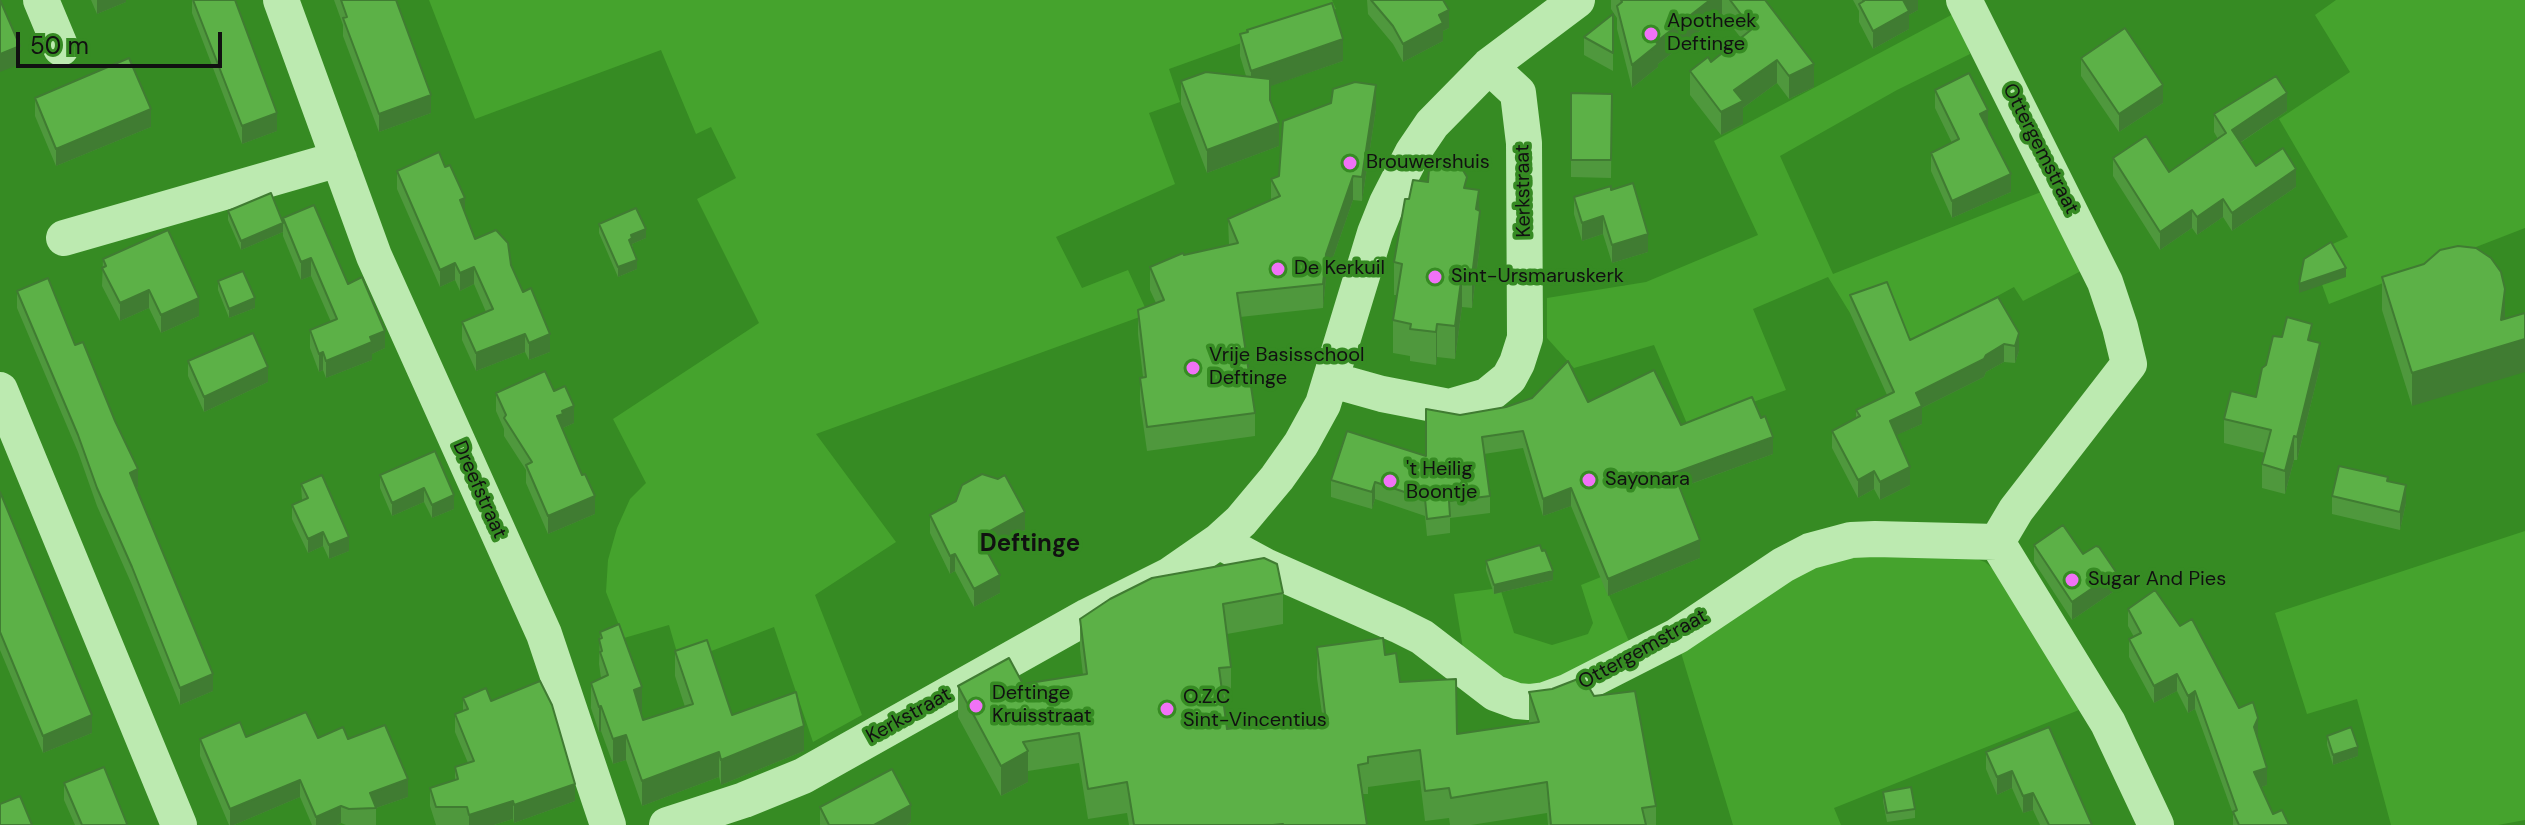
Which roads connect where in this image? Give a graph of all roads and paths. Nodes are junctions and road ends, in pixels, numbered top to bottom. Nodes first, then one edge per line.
1 (41, 0) edge
2 (281, 0) edge
3 (1577, 0) edge
4 (1964, 0) edge
5 (61, 48) dead end
6 (1489, 66) junction
7 (339, 159) junction
8 (64, 238) dead end
9 (1332, 380) junction
10 (0, 390) edge
11 (1219, 541) junction
12 (1997, 542) junction
13 (179, 825) edge
14 (608, 825) edge
15 (667, 825) edge
16 (2156, 825) edge

1 - 5 street
2 - 7 street, Dreefstraat
3 - 6 street, Kerkstraat
4 - 12 street, Ottergemstraat
6 - 9 street, Kerkstraat
6 - 9 street, Kerkstraat
7 - 8 street
7 - 14 street, Dreefstraat
9 - 11 street, Kerkstraat
10 - 13 street
11 - 12 street, Ottergemstraat
11 - 15 street, Kerkstraat
12 - 16 street

